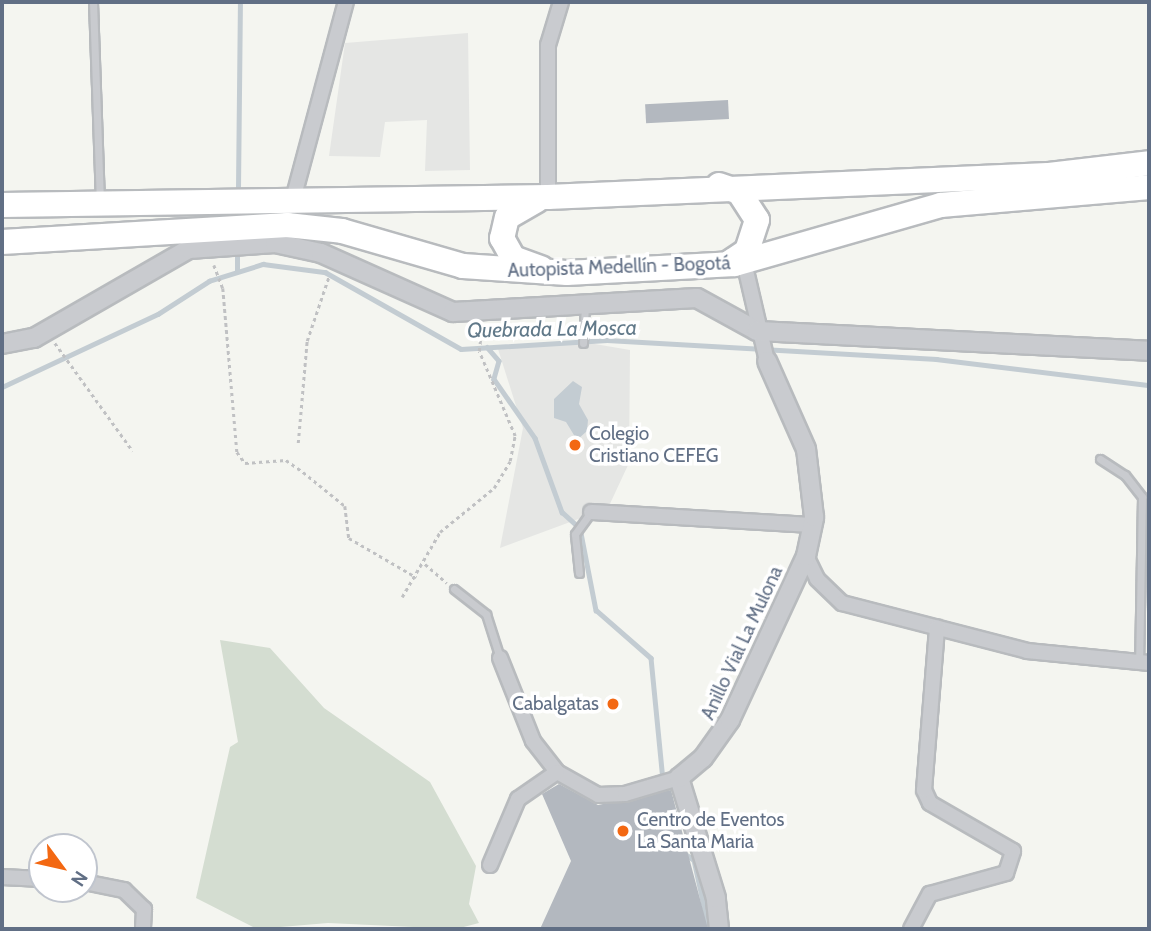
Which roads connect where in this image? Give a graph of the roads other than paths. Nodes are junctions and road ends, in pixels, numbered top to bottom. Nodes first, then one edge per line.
1 (93, 2) edge
2 (346, 2) edge
3 (561, 2) edge
4 (1149, 163) edge
5 (714, 185) junction
6 (1149, 187) edge
7 (548, 197) junction
8 (292, 203) junction
9 (100, 204) junction
10 (2, 205) edge
11 (2, 242) edge
12 (744, 262) junction
13 (718, 265) junction
14 (567, 273) junction
15 (584, 314) junction
16 (583, 343) dead end
17 (2, 344) edge
18 (762, 345) junction
19 (1149, 351) edge
20 (1100, 459) dead end
21 (592, 512) joint
22 (813, 525) junction
23 (806, 556) junction
24 (579, 573) dead end
25 (454, 589) road end
26 (937, 628) junction
27 (500, 658) joint
28 (1144, 663) edge
29 (557, 772) junction
30 (676, 779) junction
31 (489, 864) dead end
32 (2, 877) edge
33 (28, 878) edge
34 (98, 885) edge
35 (143, 929) edge
36 (719, 929) edge
37 (911, 929) edge

1 - 9 lane
2 - 8 street
3 - 7 street
4 - 5 highway
5 - 7 highway
5 - 13 highway
6 - 12 highway, Autopista Medellín - Bogotá
7 - 8 highway
7 - 14 highway
8 - 9 highway
9 - 10 highway
11 - 14 highway, Autopista Medellín - Bogotá
12 - 13 highway, Autopista Medellín - Bogotá
12 - 18 street
13 - 14 highway, Autopista Medellín - Bogotá
15 - 16 lane
15 - 17 street
15 - 18 street
18 - 19 street
18 - 22 street, Anillo Vial La Mulona
20 - 28 lane
21 - 22 street
21 - 24 lane
22 - 23 street, Anillo Vial La Mulona
23 - 26 street
23 - 30 street, Anillo Vial La Mulona
25 - 27 lane
26 - 28 street
26 - 37 street
27 - 29 street
29 - 30 street
29 - 31 street
30 - 36 street
32 - 33 street
34 - 35 street

